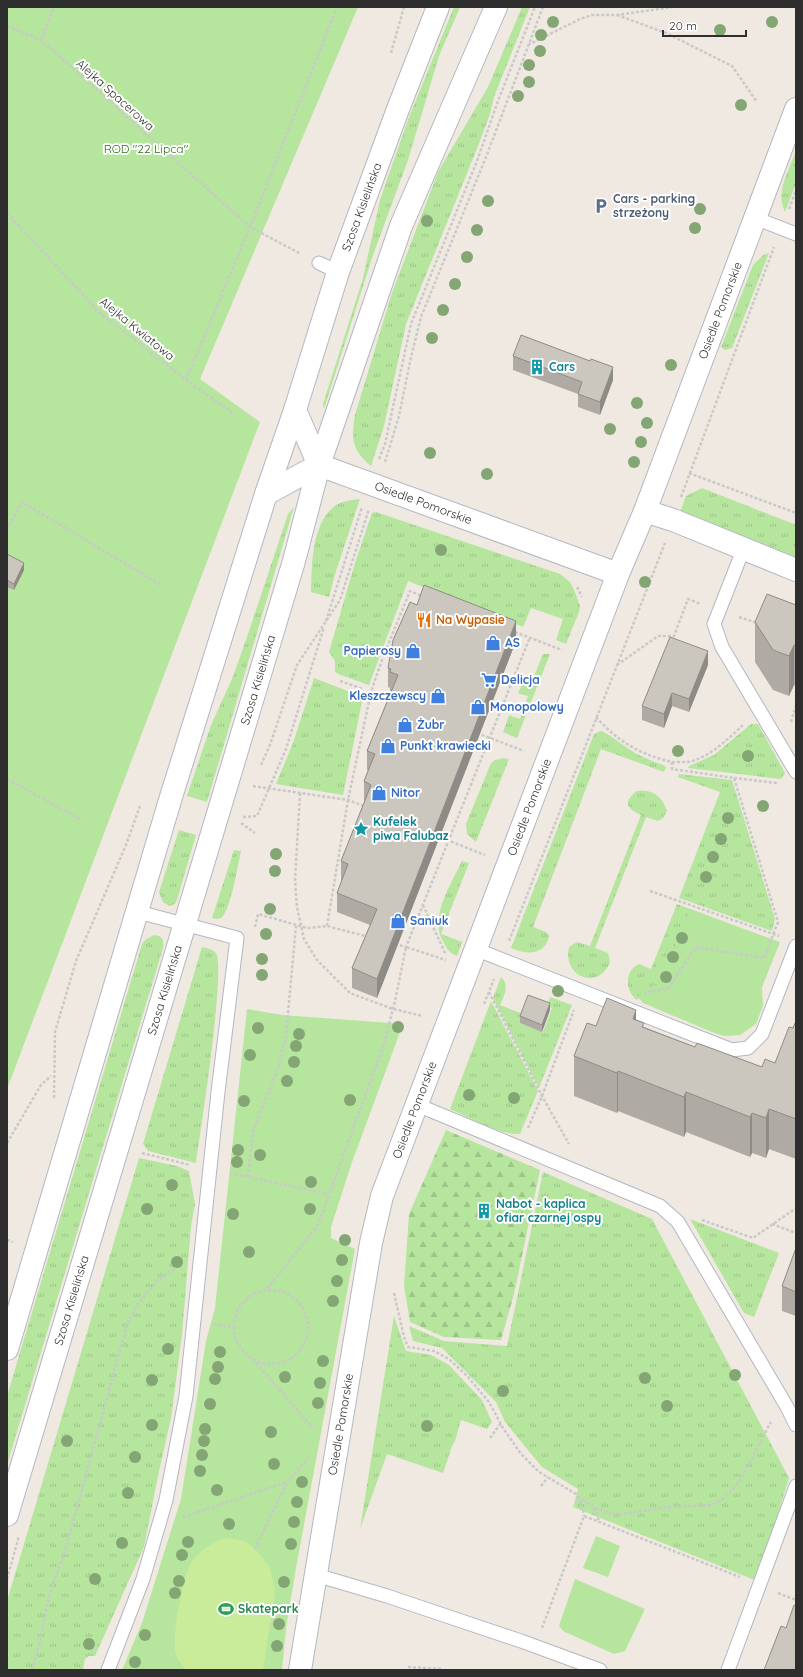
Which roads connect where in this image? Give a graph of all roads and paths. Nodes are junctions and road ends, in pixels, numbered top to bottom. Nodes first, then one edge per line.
1 (54, 7) edge
2 (337, 7) edge
3 (438, 7) edge
4 (496, 7) edge
5 (535, 7) edge
6 (543, 7) edge
7 (674, 7) edge
8 (617, 15) junction
9 (7, 26) edge
10 (41, 40) junction
11 (528, 45) junction
12 (757, 102) dead end
13 (796, 109) edge
14 (796, 190) edge
15 (7, 212) edge
16 (755, 218) junction
17 (250, 227) junction
18 (782, 228) junction
19 (796, 234) edge
20 (329, 268) junction
21 (186, 380) junction
22 (295, 410) junction
23 (233, 413) dead end
24 (378, 463) dead end
25 (319, 465) junction
26 (382, 468) dead end
27 (689, 473) junction
28 (266, 494) junction
29 (364, 500) dead end
30 (644, 511) junction
31 (796, 513) edge
32 (673, 520) junction
33 (7, 522) edge
34 (10, 524) junction
35 (7, 530) edge
36 (743, 550) junction
37 (796, 570) edge
38 (618, 574) junction
39 (161, 585) dead end
40 (424, 596) edge
41 (720, 610) junction
42 (764, 625) edge
43 (508, 629) edge
44 (530, 637) junction
45 (568, 652) dead end
46 (617, 665) junction
47 (340, 681) dead end
48 (363, 689) dead end
49 (371, 692) junction
50 (393, 701) edge
51 (761, 713) junction
52 (596, 717) junction
53 (475, 732) edge
54 (490, 738) junction
55 (547, 760) junction
56 (672, 762) junction
57 (796, 772) edge
58 (734, 778) junction
59 (7, 779) edge
60 (780, 783) dead end
61 (252, 786) dead end
62 (269, 788) junction
63 (300, 793) junction
64 (348, 800) junction
65 (140, 807) dead end
66 (370, 809) edge
67 (241, 818) dead end
68 (82, 820) dead end
69 (239, 822) dead end
70 (254, 833) dead end
71 (434, 834) edge
72 (449, 840) junction
73 (508, 864) junction
74 (650, 891) dead end
75 (423, 905) junction
76 (138, 912) junction
77 (262, 915) dead end
78 (296, 925) junction
79 (185, 926) junction
80 (301, 926) junction
81 (327, 926) junction
82 (773, 934) junction
83 (370, 937) edge
84 (784, 938) dead end
85 (392, 943) edge
86 (796, 946) edge
87 (406, 947) junction
88 (475, 949) junction
89 (502, 960) junction
90 (581, 991) junction
91 (489, 992) junction
92 (483, 1007) dead end
93 (393, 1009) junction
94 (642, 1014) junction
95 (447, 1023) junction
96 (542, 1096) junction
97 (416, 1104) junction
98 (7, 1143) edge
99 (519, 1147) junction
100 (136, 1151) dead end
101 (209, 1170) junction
102 (586, 1174) junction
103 (248, 1177) junction
104 (328, 1194) junction
105 (660, 1206) junction
106 (796, 1208) edge
107 (772, 1224) junction
108 (796, 1233) edge
109 (200, 1259) junction
110 (267, 1289) junction
111 (394, 1293) dead end
112 (217, 1325) dead end
113 (233, 1327) junction
114 (7, 1349) edge
115 (255, 1362) junction
116 (784, 1401) junction
117 (501, 1423) junction
118 (796, 1425) edge
119 (312, 1435) dead end
120 (490, 1438) dead end
121 (310, 1450) dead end
122 (309, 1458) junction
123 (334, 1460) junction
124 (548, 1477) junction
125 (287, 1482) junction
126 (541, 1486) dead end
127 (796, 1486) edge
128 (578, 1496) junction
129 (594, 1507) junction
130 (7, 1515) edge
131 (584, 1516) junction
132 (599, 1521) junction
133 (159, 1525) junction
134 (255, 1549) dead end
135 (316, 1575) junction
136 (760, 1586) junction
137 (796, 1600) edge
138 (535, 1646) junction
139 (408, 1668) dead end
140 (441, 1669) edge
141 (32, 1670) edge
142 (108, 1670) edge
143 (300, 1670) edge
144 (600, 1670) edge
145 (728, 1670) edge

1 - 10 path
2 - 17 path
3 - 20 street, Szosa Kisielińska
4 - 25 street, Szosa Kisielińska
5 - 24 path
6 - 11 path
7 - 8 path
8 - 11 path
8 - 12 path
9 - 10 path, Alejka Spacerowa
10 - 17 path, Alejka Spacerowa
11 - 26 path
13 - 16 street, Osiedle Pomorskie
14 - 18 path
15 - 21 path, Alejka Kwiatowa
16 - 18 lane
16 - 30 street, Osiedle Pomorskie
17 - 20 path, Alejka Spacerowa
17 - 21 path
18 - 19 lane
18 - 27 path
20 - 22 street, Szosa Kisielińska
21 - 23 path, Alejka Kwiatowa
22 - 25 street
22 - 28 street, Szosa Kisielińska
25 - 28 street
25 - 38 street, Osiedle Pomorskie
25 - 79 street, Szosa Kisielińska
27 - 31 path
27 - 32 path
28 - 76 street, Szosa Kisielińska
29 - 62 path
30 - 32 street
30 - 38 street, Osiedle Pomorskie
32 - 36 street
32 - 46 path
33 - 34 path
34 - 35 path
34 - 39 path
36 - 37 street
36 - 41 lane
38 - 55 street, Osiedle Pomorskie
40 - 49 path
41 - 42 path
41 - 46 path
41 - 51 lane
43 - 44 path
44 - 45 path
44 - 54 path
46 - 52 path
47 - 48 path
49 - 50 path
49 - 64 path
51 - 56 path
51 - 57 lane
52 - 56 path
52 - 89 path
53 - 54 path
54 - 55 path
54 - 72 path
55 - 73 street, Osiedle Pomorskie
56 - 58 path
58 - 60 path
58 - 82 path
59 - 68 path
61 - 62 path
62 - 63 path
62 - 67 path
63 - 64 path
63 - 80 path
64 - 66 path
64 - 81 path
65 - 98 path
69 - 70 path
71 - 72 path
72 - 73 path
72 - 75 path
73 - 88 street, Osiedle Pomorskie
74 - 82 path
75 - 87 path
75 - 87 path
76 - 79 lane
76 - 114 street, Szosa Kisielińska
77 - 78 path
78 - 80 path
78 - 103 path
79 - 101 lane
79 - 130 street, Szosa Kisielińska
80 - 81 path
80 - 93 path
81 - 83 path
82 - 84 path
82 - 94 path
85 - 87 path
86 - 94 lane
87 - 93 path
88 - 89 lane
88 - 95 street, Osiedle Pomorskie
89 - 90 lane
89 - 91 path
90 - 94 lane
90 - 96 path
91 - 92 path
91 - 96 path
93 - 95 path
93 - 104 path
95 - 97 street, Osiedle Pomorskie
96 - 99 path
96 - 102 path
97 - 99 lane
97 - 123 street, Osiedle Pomorskie
99 - 102 lane
100 - 101 path
101 - 103 path
101 - 109 lane
102 - 105 lane
103 - 104 path
104 - 110 path
105 - 107 path
105 - 116 lane
106 - 107 path
107 - 108 path
109 - 133 lane
109 - 141 path
110 - 113 path
110 - 115 path
111 - 117 path
112 - 113 path
113 - 115 path
115 - 119 path
116 - 118 lane
116 - 129 path
117 - 120 path
117 - 124 path
121 - 122 path
122 - 123 path
122 - 125 path
123 - 135 street, Osiedle Pomorskie
124 - 126 path
124 - 128 path
125 - 133 path
125 - 134 path
127 - 136 lane
128 - 129 path
128 - 131 path
129 - 132 path
131 - 132 path
131 - 138 path
132 - 136 path
133 - 142 lane
135 - 138 lane
135 - 143 street, Osiedle Pomorskie
136 - 137 path
136 - 145 lane
138 - 144 lane
139 - 140 path

